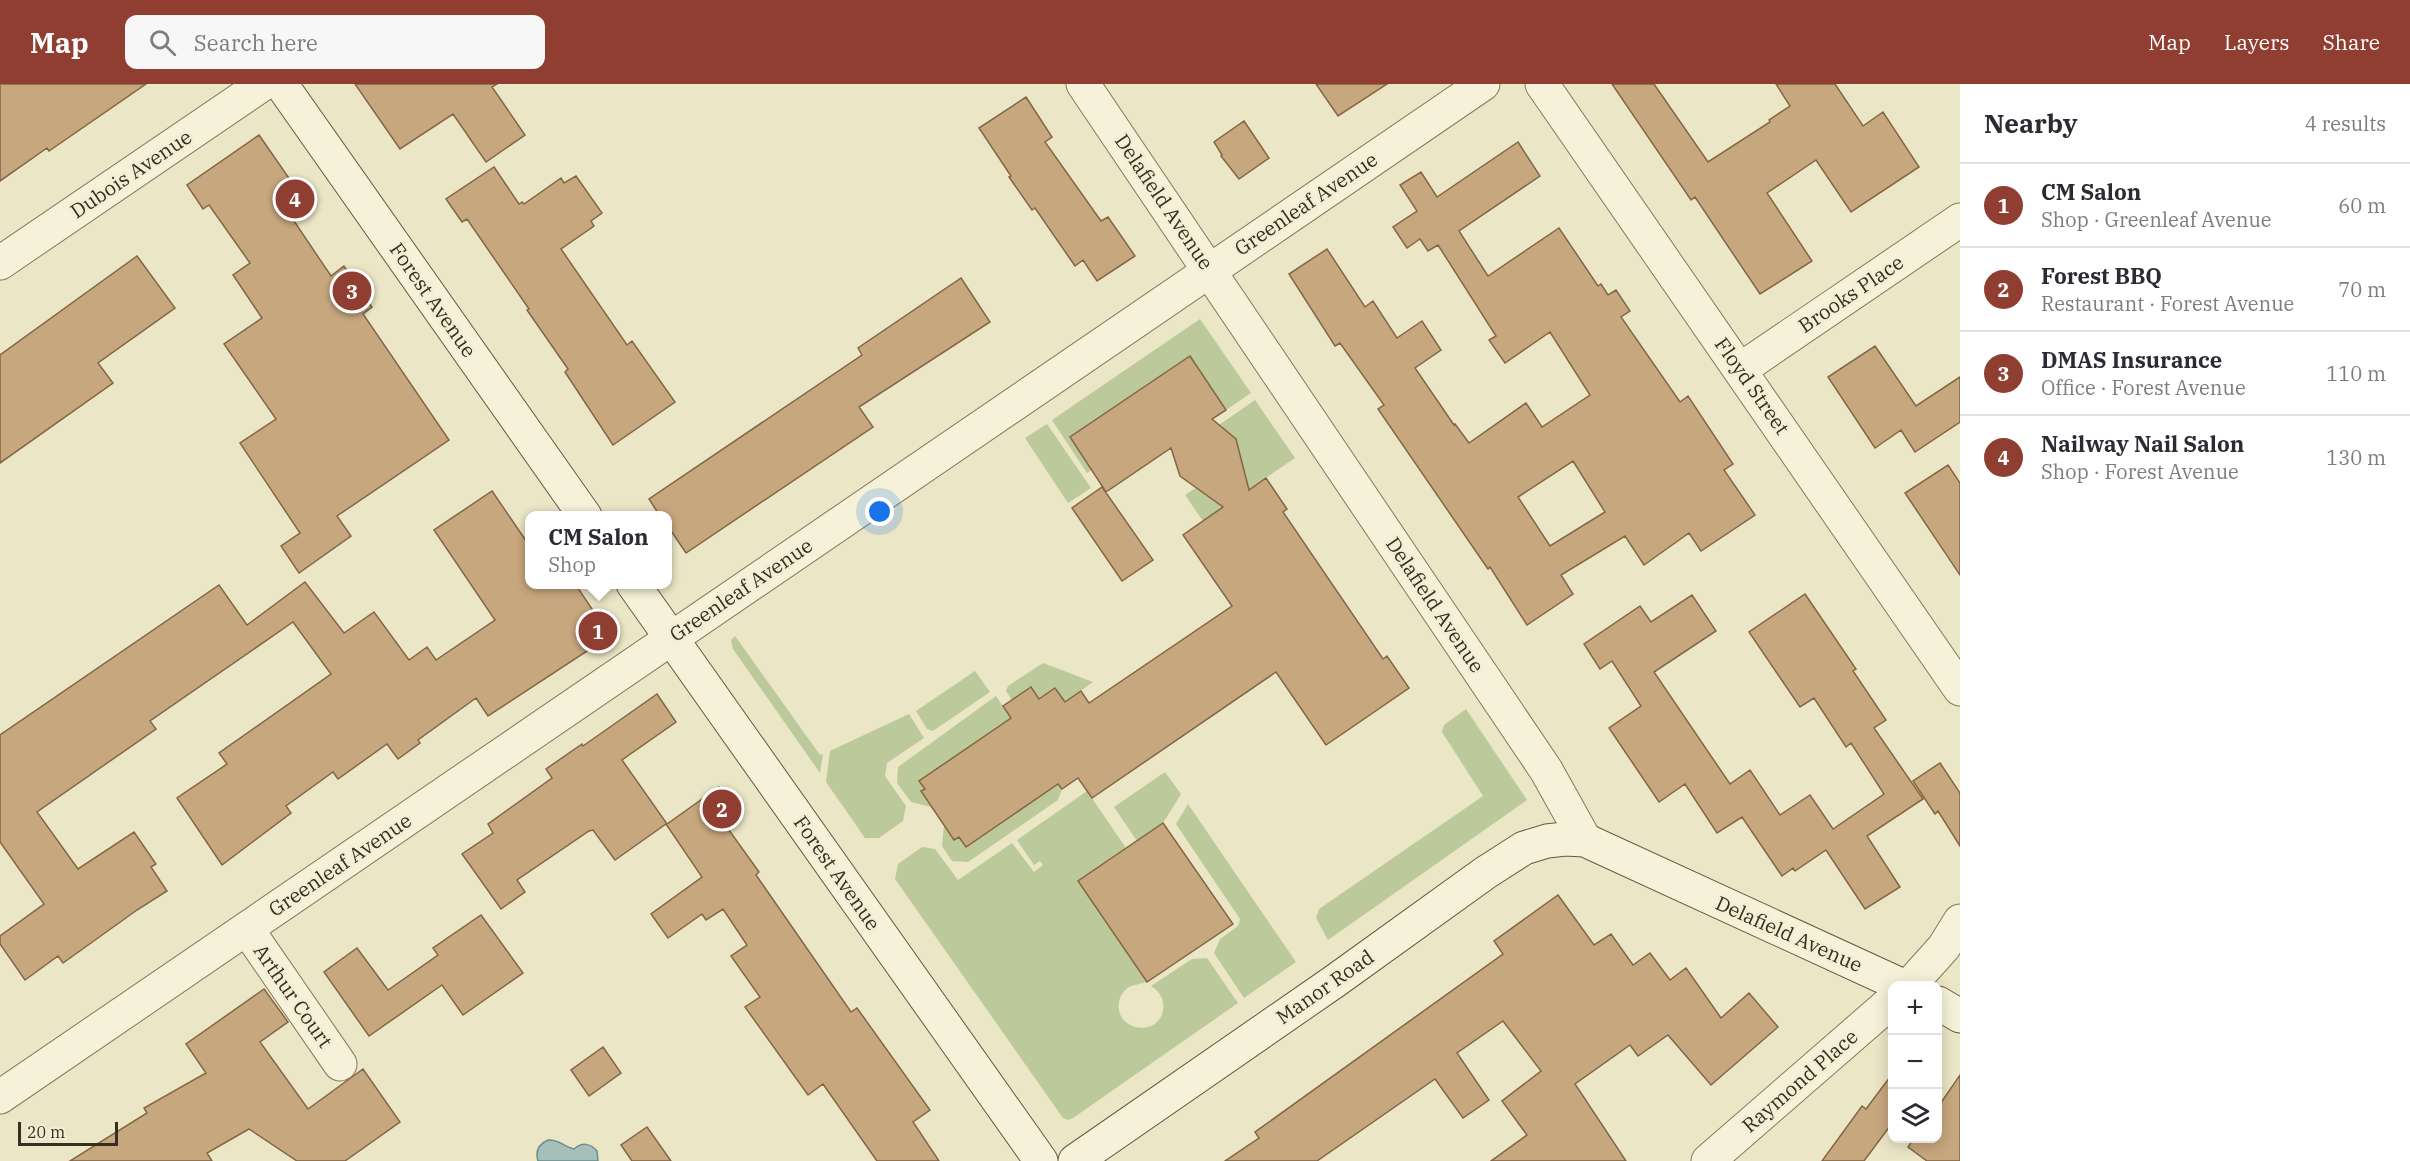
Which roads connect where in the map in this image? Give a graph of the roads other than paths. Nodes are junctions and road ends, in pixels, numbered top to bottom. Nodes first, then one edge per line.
1 (263, 84) edge
2 (281, 84) edge
3 (1083, 84) edge
4 (1483, 84) edge
5 (1542, 84) edge
6 (1960, 220) edge
7 (0, 263) edge
8 (1210, 270) junction
9 (1741, 369) junction
10 (581, 511) edge
11 (636, 589) edge
12 (671, 638) junction
13 (1960, 689) edge
14 (1584, 840) junction
15 (1960, 921) edge
16 (247, 929) junction
17 (1892, 981) edge
18 (1913, 981) edge
19 (1888, 1005) edge
20 (1942, 1005) edge
21 (1960, 1016) edge
22 (340, 1064) dead end
23 (0, 1097) edge
24 (1041, 1161) edge
25 (1075, 1161) edge
26 (1708, 1161) edge

1 - 7 street, Dubois Avenue
2 - 10 street, Forest Avenue
3 - 8 street, Delafield Avenue
4 - 8 street, Greenleaf Avenue
5 - 9 street, Floyd Street
6 - 9 street, Brooks Place
8 - 12 street, Greenleaf Avenue
8 - 14 street, Delafield Avenue
9 - 13 street, Floyd Street
11 - 12 street, Forest Avenue
12 - 16 street, Greenleaf Avenue
12 - 24 street, Forest Avenue
14 - 17 street, Delafield Avenue
14 - 25 street, Manor Road
15 - 18 street
16 - 22 street, Arthur Court
16 - 23 street, Greenleaf Avenue
19 - 26 street, Raymond Place
20 - 21 street

